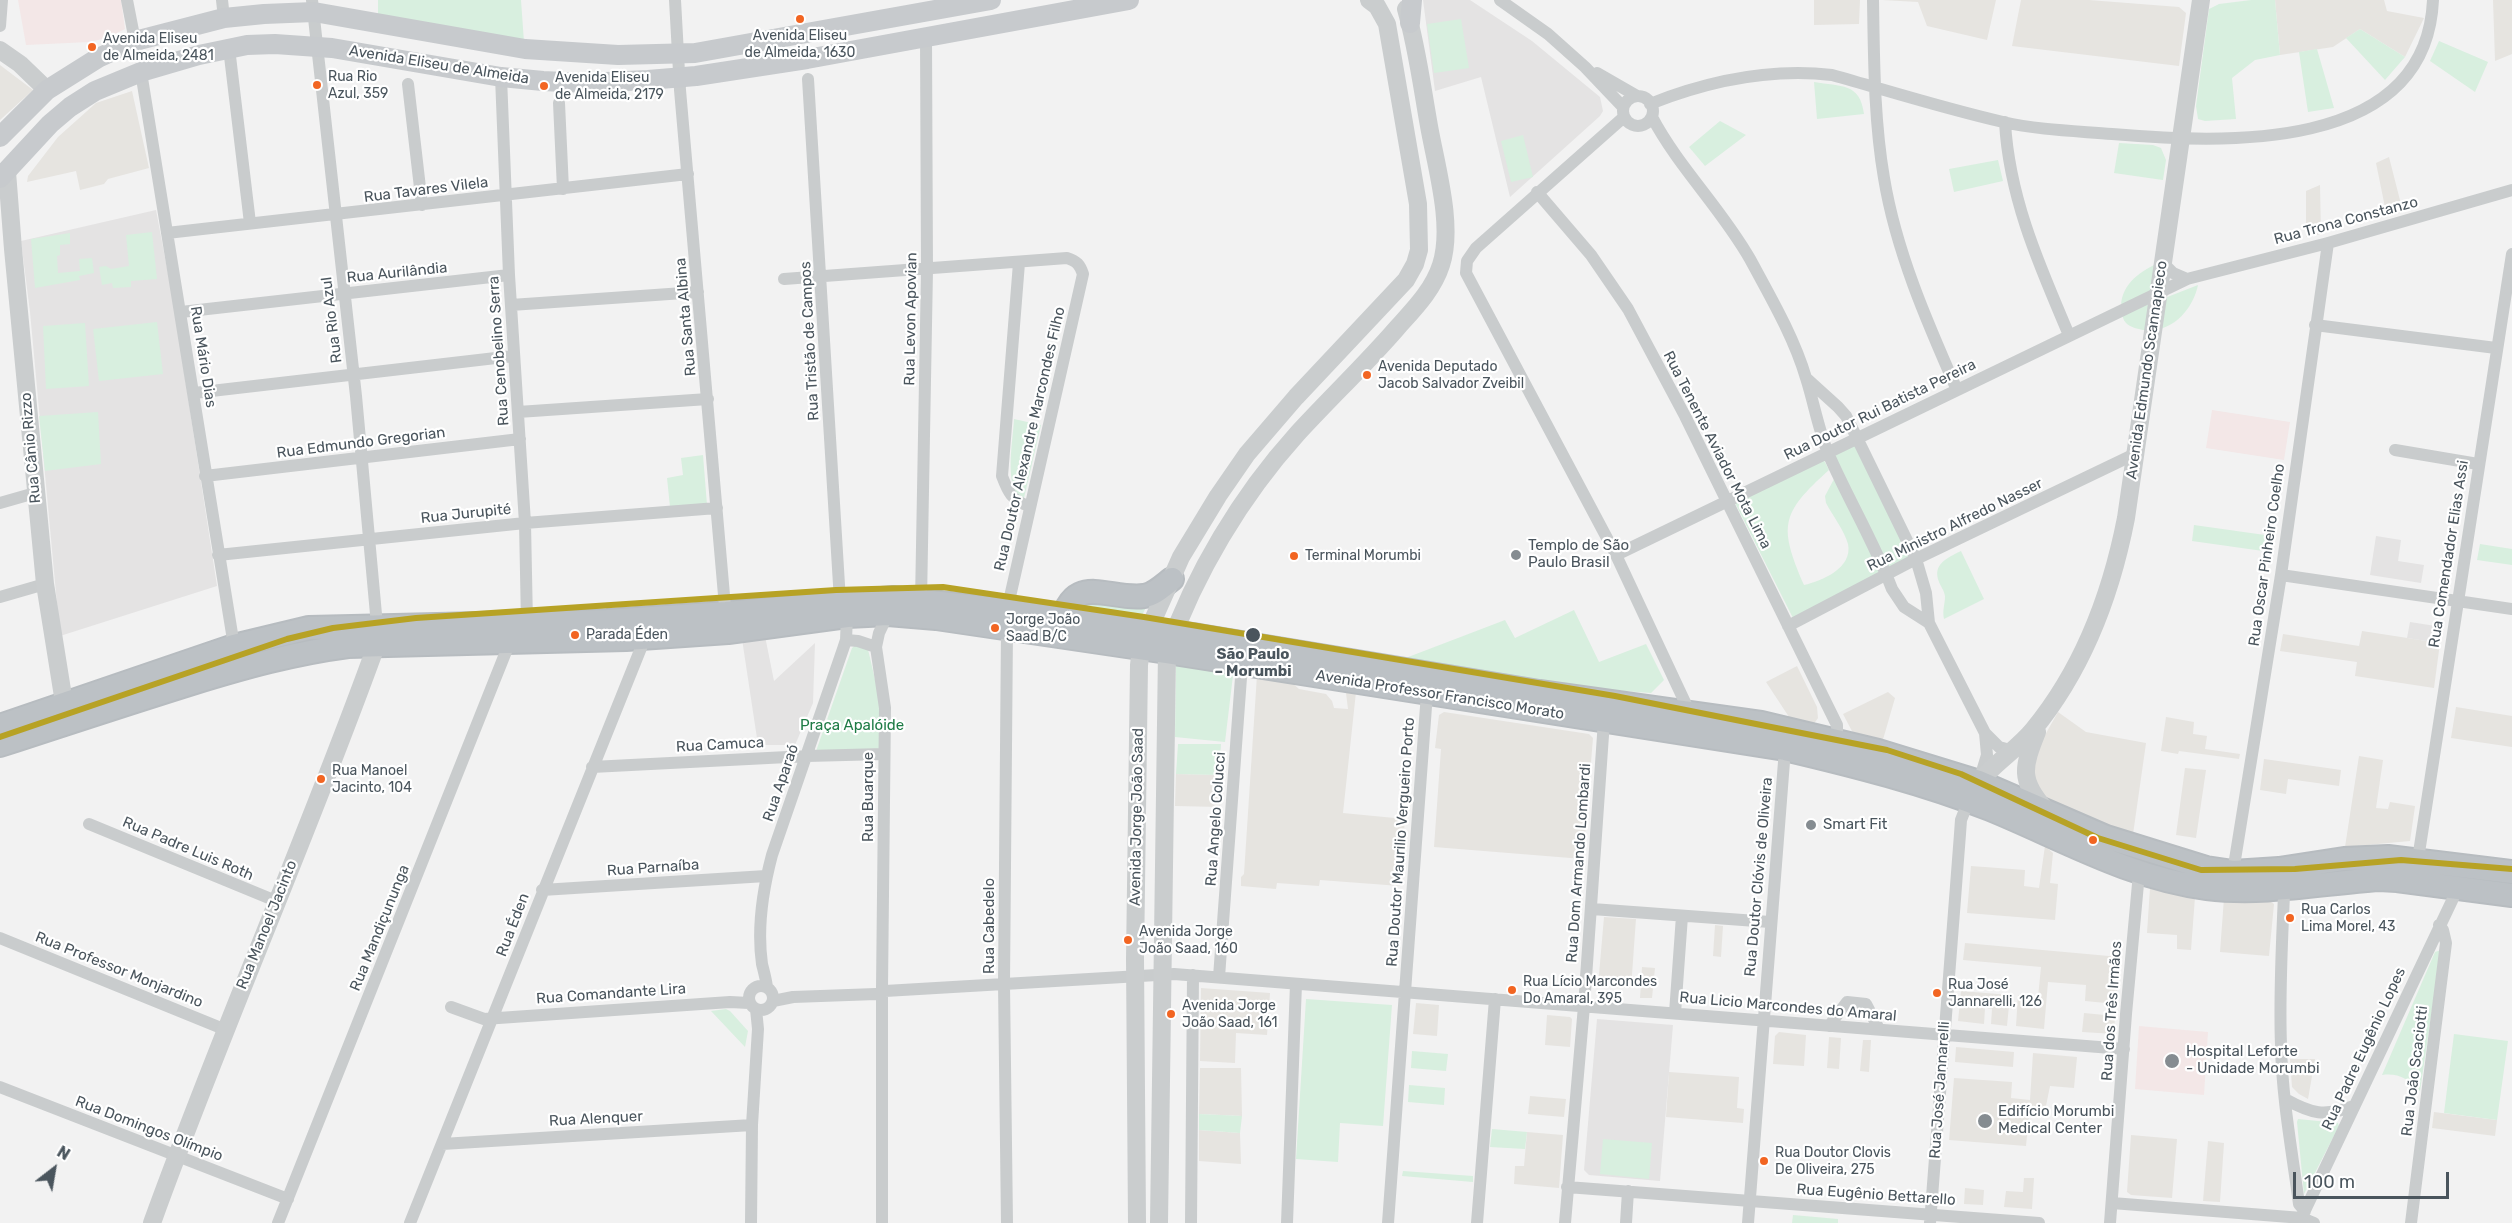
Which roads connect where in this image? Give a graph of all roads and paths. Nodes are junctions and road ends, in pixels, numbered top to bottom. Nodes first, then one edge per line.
1 (2, 0) edge
2 (127, 0) edge
3 (675, 0) edge
4 (992, 0) edge
5 (1129, 0) edge
6 (1369, 0) edge
7 (1404, 0) edge
8 (1412, 0) edge
9 (1500, 0) edge
10 (1873, 0) edge
11 (2201, 0) edge
12 (2433, 0) edge
13 (313, 6) edge
14 (223, 9) edge
15 (1410, 24) junction
16 (0, 26) edge
17 (926, 38) junction
18 (135, 41) junction
19 (318, 47) junction
20 (229, 48) junction
21 (0, 50) edge
22 (678, 52) junction
23 (1585, 67) junction
24 (141, 72) junction
25 (501, 77) junction
26 (679, 77) junction
27 (808, 79) dead end
28 (408, 84) dead end
29 (1875, 87) junction
30 (47, 90) junction
31 (1637, 96) junction
32 (559, 103) dead end
33 (1650, 104) junction
34 (1624, 112) junction
35 (1652, 117) junction
36 (2005, 122) junction
37 (1640, 126) junction
38 (0, 137) edge
39 (2181, 138) junction
40 (1667, 147) junction
41 (688, 174) junction
42 (4, 175) edge
43 (563, 189) junction
44 (2512, 190) edge
45 (1537, 192) junction
46 (505, 196) junction
47 (422, 206) junction
48 (335, 216) junction
49 (250, 223) junction
50 (167, 233) junction
51 (2328, 243) junction
52 (6, 252) edge
53 (2512, 254) edge
54 (2162, 262) junction
55 (1019, 263) junction
56 (927, 270) junction
57 (509, 276) junction
58 (821, 277) junction
59 (784, 279) dead end
60 (2187, 279) junction
61 (698, 292) junction
62 (2157, 293) junction
63 (343, 294) junction
64 (511, 305) junction
65 (181, 312) junction
66 (2315, 325) junction
67 (2069, 335) junction
68 (2496, 348) junction
69 (513, 356) junction
70 (353, 373) junction
71 (1806, 378) junction
72 (1957, 390) junction
73 (194, 393) junction
74 (708, 399) junction
75 (518, 412) junction
76 (1857, 438) junction
77 (520, 439) junction
78 (2395, 450) dead end
79 (1828, 452) junction
80 (2135, 454) junction
81 (362, 459) junction
82 (2478, 464) junction
83 (205, 476) junction
84 (35, 493) junction
85 (1218, 496) junction
86 (1727, 501) junction
87 (0, 503) edge
88 (1029, 506) junction
89 (717, 508) junction
90 (1239, 509) junction
91 (525, 523) junction
92 (368, 538) junction
93 (218, 555) junction
94 (1616, 555) junction
95 (1916, 559) junction
96 (1887, 575) junction
97 (2281, 575) junction
98 (1172, 579) junction
99 (45, 584) junction
100 (0, 597) edge
101 (921, 601) junction
102 (2457, 601) junction
103 (844, 609) junction
104 (2512, 609) edge
105 (888, 614) junction
106 (1007, 619) junction
107 (727, 622) junction
108 (527, 623) junction
109 (1929, 623) junction
110 (1788, 626) junction
111 (1061, 627) junction
112 (376, 635) junction
113 (645, 638) junction
114 (1145, 639) junction
115 (846, 640) junction
116 (1170, 642) junction
117 (509, 644) junction
118 (234, 646) junction
119 (876, 647) junction
120 (1242, 664) junction
121 (1427, 693) junction
122 (1690, 713) junction
123 (66, 714) junction
124 (1604, 721) junction
125 (2040, 722) junction
126 (0, 726) edge
127 (1985, 733) junction
128 (1837, 740) junction
129 (0, 745) edge
130 (1785, 749) junction
131 (2014, 751) junction
132 (885, 754) junction
133 (807, 756) junction
134 (592, 767) junction
135 (1973, 792) junction
136 (2045, 809) junction
137 (89, 824) dead end
138 (2418, 859) junction
139 (2233, 872) junction
140 (2512, 872) edge
141 (2139, 873) junction
142 (766, 876) junction
143 (2278, 879) junction
144 (2458, 888) junction
145 (542, 890) junction
146 (2512, 896) edge
147 (276, 901) junction
148 (1592, 909) junction
149 (1682, 916) junction
150 (1770, 922) junction
151 (2439, 925) junction
152 (0, 938) edge
153 (1162, 974) junction
154 (1193, 975) junction
155 (1135, 976) junction
156 (1219, 977) junction
157 (1004, 984) junction
158 (1296, 984) junction
159 (881, 992) junction
160 (1406, 992) junction
161 (761, 998) junction
162 (1495, 999) junction
163 (1584, 1006) junction
164 (452, 1007) dead end
165 (1675, 1013) junction
166 (494, 1017) junction
167 (1762, 1020) junction
168 (1829, 1026) junction
169 (1879, 1029) junction
170 (226, 1030) junction
171 (1944, 1034) junction
172 (2124, 1049) junction
173 (0, 1087) edge
174 (1136, 1093) junction
175 (1161, 1094) junction
176 (2284, 1099) junction
177 (2354, 1106) junction
178 (1160, 1114) junction
179 (1136, 1115) junction
180 (2287, 1117) junction
181 (2346, 1123) junction
182 (752, 1125) junction
183 (442, 1144) junction
184 (176, 1155) junction
185 (1567, 1187) junction
186 (1628, 1191) junction
187 (288, 1199) junction
188 (1750, 1200) junction
189 (2112, 1203) junction
190 (1930, 1219) edge
191 (2305, 1219) edge
192 (152, 1223) edge
193 (278, 1223) edge
194 (410, 1223) edge
195 (751, 1223) edge
196 (882, 1223) edge
197 (1007, 1223) edge
198 (1137, 1223) edge
199 (1159, 1223) edge
200 (1191, 1223) edge
201 (1287, 1223) edge
202 (1388, 1223) edge
203 (1477, 1223) edge
204 (1565, 1223) edge
205 (1626, 1223) edge
206 (1748, 1223) edge
207 (2039, 1223) edge
208 (2110, 1223) edge
209 (2411, 1223) edge

1 - 16 street
2 - 18 street
3 - 22 street, Rua Santa Albina
4 - 22 main road, Avenida Eliseu de Almeida
5 - 17 main road, Avenida Eliseu de Almeida
6 - 85 main road
7 - 15 main road
8 - 15 main road
9 - 23 street
10 - 29 street
11 - 39 main road, Avenida Edmundo Scannapieco
12 - 39 street
13 - 14 main road, Avenida Eliseu de Almeida
13 - 19 street, Rua Rio Azul
13 - 22 main road, Avenida Eliseu de Almeida
14 - 18 main road, Avenida Eliseu de Almeida
15 - 90 main road
17 - 26 main road, Avenida Eliseu de Almeida
17 - 56 street, Rua Levon Apovian
18 - 30 main road, Avenida Eliseu de Almeida
19 - 20 main road, Avenida Eliseu de Almeida
19 - 25 main road, Avenida Eliseu de Almeida
19 - 48 street, Rua Rio Azul
20 - 24 main road, Avenida Eliseu de Almeida
20 - 49 street
21 - 30 main road
22 - 26 street, Rua Santa Albina
23 - 31 street
23 - 34 street
24 - 42 main road, Avenida Eliseu de Almeida
24 - 50 street, Rua Mário Dias
25 - 26 main road, Avenida Eliseu de Almeida
25 - 46 street, Rua Cenobelino Serra
26 - 41 street, Rua Santa Albina
27 - 58 street, Rua Tristão de Campos
28 - 47 street
29 - 33 street
29 - 36 street
29 - 72 street
30 - 38 main road, Avenida Eliseu de Almeida
31 - 33 street
31 - 34 street
32 - 43 street
33 - 35 street
34 - 37 street
34 - 45 street
35 - 37 street
35 - 40 street
36 - 39 street
36 - 67 street
37 - 40 street
39 - 54 main road, Avenida Edmundo Scannapieco
40 - 71 street
41 - 43 street, Rua Tavares Vilela
41 - 61 street, Rua Santa Albina
42 - 52 main road, Rua Cânio Rizzo
43 - 46 street, Rua Tavares Vilela
44 - 51 street, Rua Trona Constanzo
45 - 86 street, Rua Tenente Aviador Mota Lima
45 - 94 street
46 - 47 street, Rua Tavares Vilela
46 - 57 street, Rua Cenobelino Serra
47 - 48 street, Rua Tavares Vilela
48 - 49 street, Rua Tavares Vilela
48 - 63 street, Rua Rio Azul
49 - 50 street, Rua Tavares Vilela
50 - 65 street, Rua Mário Dias
51 - 60 street, Rua Trona Constanzo
51 - 66 street, Rua Oscar Pinheiro Coelho
52 - 84 main road, Rua Cânio Rizzo
53 - 68 street, Rua Comendador Elias Assi
54 - 60 street
54 - 62 main road, Avenida Edmundo Scannapieco
55 - 56 street
55 - 88 street
55 - 88 street, Rua Doutor Alexandre Marcondes Filho
56 - 58 street
56 - 101 street, Rua Levon Apovian
57 - 63 street, Rua Aurilândia
57 - 64 street, Rua Cenobelino Serra
58 - 59 street
58 - 103 street, Rua Tristão de Campos
60 - 62 street, Rua Trona Constanzo
61 - 64 street
61 - 74 street, Rua Santa Albina
62 - 67 street, Rua Doutor Rui Batista Pereira
62 - 80 main road, Avenida Edmundo Scannapieco
63 - 65 street, Rua Aurilândia
63 - 70 street, Rua Rio Azul
64 - 69 street, Rua Cenobelino Serra
65 - 73 street, Rua Mário Dias
66 - 68 street
66 - 97 street, Rua Oscar Pinheiro Coelho
67 - 72 street, Rua Doutor Rui Batista Pereira
68 - 82 street, Rua Comendador Elias Assi
69 - 70 street
69 - 75 street, Rua Cenobelino Serra
70 - 73 street
70 - 81 street, Rua Rio Azul
71 - 76 street
71 - 79 street
72 - 76 street, Rua Doutor Rui Batista Pereira
73 - 83 street, Rua Mário Dias
74 - 75 street
74 - 89 street, Rua Santa Albina
75 - 77 street, Rua Cenobelino Serra
76 - 79 street, Rua Doutor Rui Batista Pereira
76 - 95 street
77 - 81 street, Rua Edmundo Gregorian
77 - 91 street, Rua Cenobelino Serra
78 - 82 street
79 - 86 street, Rua Doutor Rui Batista Pereira
79 - 96 street
80 - 95 street, Rua Ministro Alfredo Nasser
80 - 125 main road, Avenida Edmundo Scannapieco
81 - 83 street, Rua Edmundo Gregorian
81 - 92 street, Rua Rio Azul
82 - 102 street, Rua Comendador Elias Assi
83 - 93 street, Rua Mário Dias
84 - 87 street
84 - 99 main road, Rua Cânio Rizzo
85 - 90 main road
85 - 98 main road
86 - 94 street, Rua Doutor Rui Batista Pereira
86 - 110 street, Rua Tenente Aviador Mota Lima
88 - 106 street, Rua Doutor Alexandre Marcondes Filho
89 - 91 street, Rua Jurupité
89 - 107 street, Rua Santa Albina
90 - 116 main road
91 - 92 street, Rua Jurupité
91 - 108 street, Rua Cenobelino Serra
92 - 93 street, Rua Jurupité
92 - 112 street, Rua Rio Azul
93 - 118 street, Rua Mário Dias
94 - 122 street
95 - 96 street, Rua Ministro Alfredo Nasser
95 - 109 street
96 - 109 street
96 - 110 street, Rua Ministro Alfredo Nasser
97 - 102 street
97 - 139 street, Rua Oscar Pinheiro Coelho
98 - 111 highway
98 - 114 main road
99 - 100 street
99 - 123 main road, Rua Cânio Rizzo
101 - 103 highway, Avenida Professor Francisco Morato
101 - 106 highway, Avenida Professor Francisco Morato
102 - 104 street
102 - 138 street, Rua Comendador Elias Assi
103 - 105 highway, Avenida Professor Francisco Morato
103 - 107 highway, Avenida Professor Francisco Morato
103 - 115 street, Rua Aparaó
105 - 106 highway, Avenida Professor Francisco Morato
105 - 119 street, Rua Buarque
106 - 111 highway, Avenida Professor Francisco Morato
106 - 157 street, Rua Cabedelo
107 - 108 highway, Avenida Professor Francisco Morato
107 - 113 highway, Avenida Professor Francisco Morato
108 - 112 highway, Avenida Professor Francisco Morato
109 - 127 street
110 - 128 street, Rua Tenente Aviador Mota Lima
111 - 114 highway, Avenida Professor Francisco Morato
112 - 117 highway, Avenida Professor Francisco Morato
112 - 118 highway, Avenida Professor Francisco Morato
112 - 123 highway, Avenida Professor Francisco Morato
112 - 147 main road, Rua Manoel Jacinto
113 - 117 highway, Avenida Professor Francisco Morato
113 - 134 street, Rua Éden
114 - 116 highway, Avenida Professor Francisco Morato
114 - 155 main road, Avenida Jorge João Saad
115 - 119 street
115 - 133 street, Rua Aparaó
116 - 120 highway, Avenida Professor Francisco Morato
116 - 122 highway, Avenida Professor Francisco Morato
116 - 153 main road, Avenida Jorge João Saad
117 - 187 street, Rua Mandiçununga
118 - 123 highway, Avenida Professor Francisco Morato
119 - 132 street, Rua Buarque
120 - 121 highway, Avenida Professor Francisco Morato
120 - 156 street, Rua Angelo Colucci
121 - 124 highway, Avenida Professor Francisco Morato
121 - 160 street, Rua Doutor Maurilio Vergueiro Porto
122 - 128 highway, Avenida Professor Francisco Morato
123 - 126 highway, Avenida Professor Francisco Morato
123 - 129 highway, Avenida Professor Francisco Morato
124 - 130 highway, Avenida Professor Francisco Morato
124 - 148 street, Rua Dom Armando Lombardi
125 - 131 main road, Avenida Edmundo Scannapieco
125 - 136 main road, Avenida Edmundo Scannapieco
127 - 131 street
127 - 135 street, Rua José Jannarelli
128 - 135 highway, Avenida Professor Francisco Morato
130 - 135 highway, Avenida Professor Francisco Morato
130 - 150 street, Rua Doutor Clóvis de Oliveira
131 - 135 main road, Avenida Edmundo Scannapieco
132 - 133 street, Rua Camuca
132 - 159 street, Rua Buarque
133 - 134 street, Rua Camuca
133 - 142 street, Rua Aparaó
134 - 145 street, Rua Éden
135 - 136 highway, Avenida Professor Francisco Morato
135 - 141 highway, Avenida Professor Francisco Morato
135 - 171 street, Rua José Jannarelli
136 - 139 highway, Avenida Professor Francisco Morato
137 - 147 street, Rua Padre Luis Roth
138 - 140 highway, Avenida Professor Francisco Morato
138 - 143 highway, Avenida Professor Francisco Morato
139 - 143 highway, Avenida Professor Francisco Morato
141 - 143 highway, Avenida Professor Francisco Morato
141 - 172 street, Rua dos Três Irmãos
142 - 145 street, Rua Parnaíba
142 - 161 street, Rua Aparaó
143 - 144 highway, Avenida Professor Francisco Morato
143 - 176 street
144 - 146 highway, Avenida Professor Francisco Morato
144 - 151 street, Rua Padre Eugênio Lopes
145 - 166 street, Rua Éden
147 - 170 main road, Rua Manoel Jacinto
148 - 149 street
148 - 163 street, Rua Dom Armando Lombardi
149 - 150 street
149 - 165 street
150 - 167 street, Rua Doutor Clóvis de Oliveira
151 - 177 street, Rua Padre Eugênio Lopes
151 - 209 street, Rua João Scaciotti
152 - 170 street, Rua Professor Monjardino
153 - 154 street, Rua Licio Marcondes do Amaral
153 - 155 street, Rua Comandante Lira
153 - 175 main road, Avenida Jorge João Saad
154 - 156 street, Rua Licio Marcondes do Amaral
154 - 200 street
155 - 157 street, Rua Comandante Lira
155 - 174 main road, Avenida Jorge João Saad
156 - 158 street, Rua Licio Marcondes do Amaral
157 - 159 street, Rua Comandante Lira
157 - 197 street, Rua Cabedelo
158 - 160 street, Rua Licio Marcondes do Amaral
158 - 201 street
159 - 161 street, Rua Comandante Lira
159 - 196 street, Rua Buarque
160 - 162 street, Rua Licio Marcondes do Amaral
160 - 202 street, Rua Doutor Maurilio Vergueiro Porto
161 - 166 street, Rua Comandante Lira
161 - 182 street
162 - 163 street, Rua Licio Marcondes do Amaral
162 - 203 street
163 - 165 street, Rua Licio Marcondes do Amaral
163 - 185 street, Rua Dom Armando Lombardi
164 - 166 street, Rua Comandante Lira
165 - 167 street, Rua Licio Marcondes do Amaral
166 - 183 street, Rua Éden
167 - 168 street, Rua Licio Marcondes do Amaral
167 - 188 street, Rua Doutor Clóvis de Oliveira
168 - 169 street, Rua Licio Marcondes do Amaral
168 - 169 street
169 - 171 street, Rua Licio Marcondes do Amaral
170 - 184 main road, Rua Manoel Jacinto
171 - 172 street, Rua Licio Marcondes do Amaral
171 - 190 street, Rua José Jannarelli
172 - 189 street, Rua dos Três Irmãos
173 - 184 street, Rua Domingos Olímpio
174 - 175 main road
174 - 179 main road, Avenida Jorge João Saad
175 - 178 main road, Avenida Jorge João Saad
176 - 177 street
176 - 180 street
177 - 181 street, Rua Padre Eugênio Lopes
178 - 179 main road
178 - 199 main road, Avenida Jorge João Saad
179 - 198 main road, Avenida Jorge João Saad
180 - 181 street
180 - 191 street
181 - 191 street, Rua Padre Eugênio Lopes
182 - 183 street, Rua Alenquer
182 - 195 street
183 - 194 street, Rua Éden
184 - 187 street, Rua Domingos Olímpio
184 - 192 main road, Rua Manoel Jacinto
185 - 186 street, Rua Eugênio Bettarello
185 - 204 street, Rua Dom Armando Lombardi
186 - 188 street, Rua Eugênio Bettarello
186 - 205 street
187 - 193 street, Rua Mandiçununga
188 - 190 street, Rua Eugênio Bettarello
188 - 206 street, Rua Doutor Clóvis de Oliveira
189 - 191 street
189 - 208 street, Rua dos Três Irmãos
190 - 207 street, Rua Eugênio Bettarello

